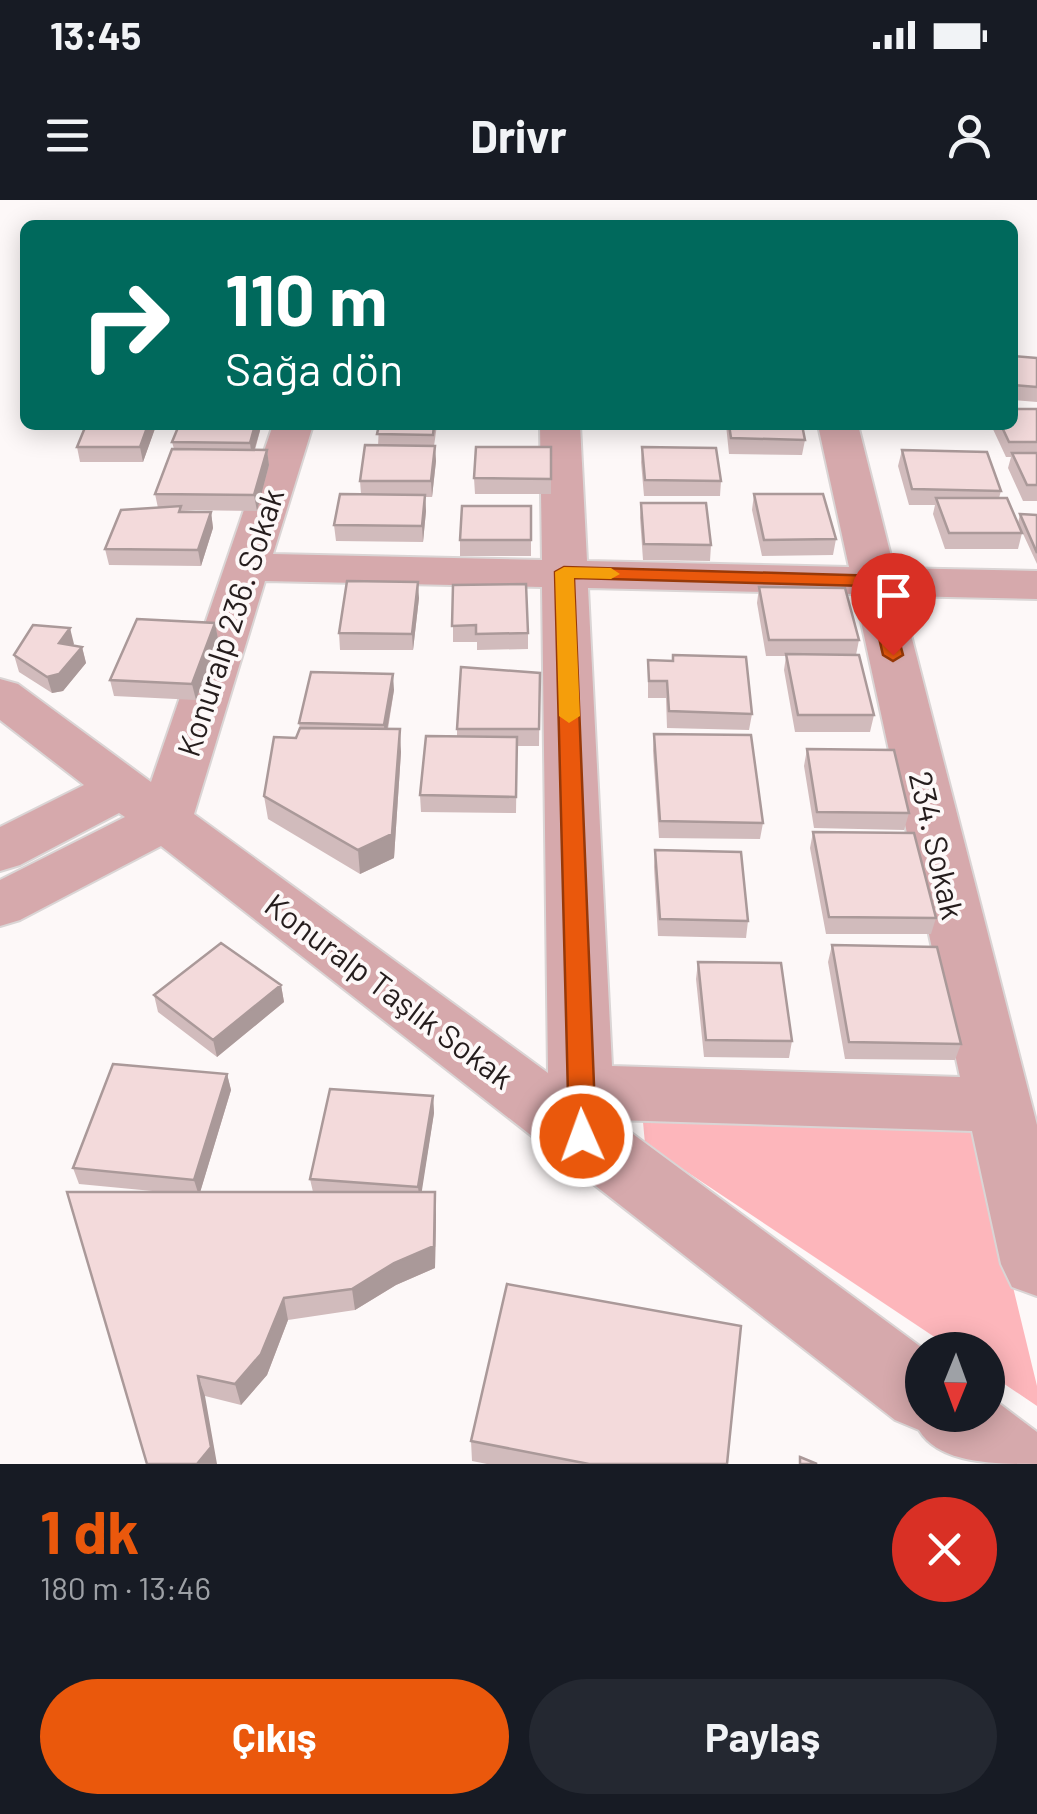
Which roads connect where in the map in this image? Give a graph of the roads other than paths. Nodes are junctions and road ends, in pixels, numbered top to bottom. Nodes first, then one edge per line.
1 (291, 430) edge
2 (560, 430) edge
3 (839, 430) edge
4 (247, 567) junction
5 (564, 572) junction
6 (875, 580) junction
7 (1037, 585) edge
8 (0, 695) edge
9 (144, 804) junction
10 (0, 851) edge
11 (0, 906) edge
12 (1000, 1105) junction
13 (582, 1114) junction
14 (1037, 1264) edge
15 (905, 1380) edge
16 (974, 1432) edge
17 (1016, 1464) edge

1 - 4 street, Konuralp 236. Sokak
2 - 5 street
3 - 6 street, 234. Sokak
4 - 5 street
4 - 9 street, Konuralp 236. Sokak
5 - 6 street
5 - 13 street
6 - 7 street
6 - 12 street, 234. Sokak
8 - 9 street, Konuralp Taşlık Sokak
9 - 10 street
9 - 11 street
9 - 13 street, Konuralp Taşlık Sokak
12 - 13 street
12 - 14 street, 234. Sokak
13 - 15 street, Konuralp Taşlık Sokak
16 - 17 street

